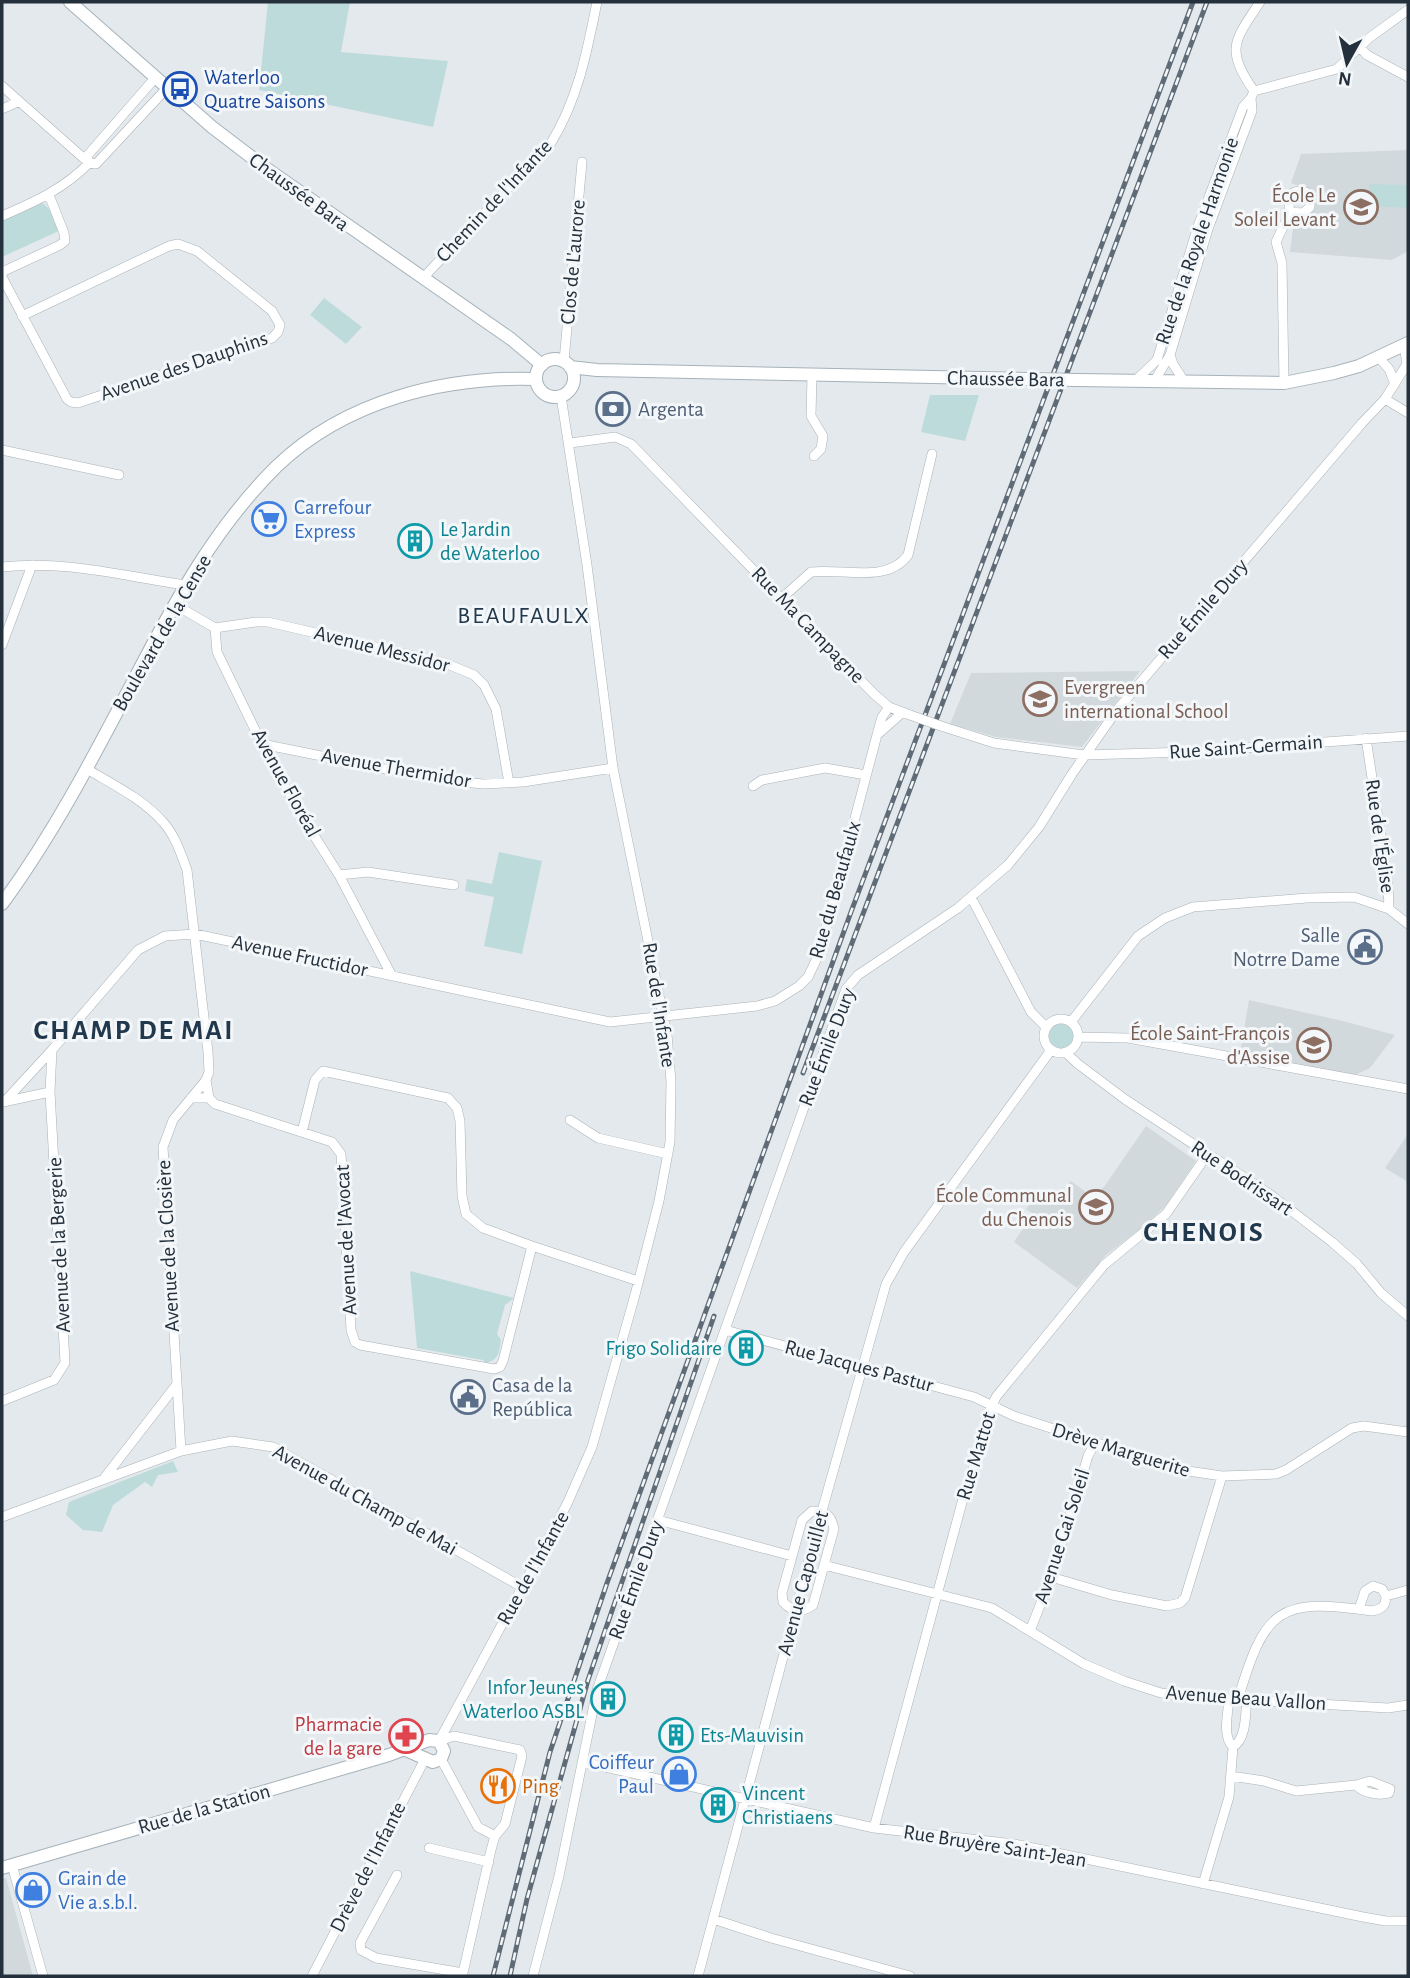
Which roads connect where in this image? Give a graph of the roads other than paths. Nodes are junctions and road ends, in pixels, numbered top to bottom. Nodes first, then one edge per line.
1 (70, 2) edge
2 (597, 2) edge
3 (1260, 2) edge
4 (1408, 10) edge
5 (1360, 47) junction
6 (1408, 77) edge
7 (156, 78) junction
8 (2, 86) edge
9 (167, 88) junction
10 (1253, 95) junction
11 (18, 102) junction
12 (2, 109) edge
13 (582, 162) dead end
14 (89, 163) junction
15 (49, 195) junction
16 (1290, 212) dead end
17 (2, 216) edge
18 (2, 274) edge
19 (423, 278) junction
20 (22, 316) junction
21 (1406, 344) edge
22 (1170, 355) junction
23 (1379, 358) junction
24 (567, 364) junction
25 (542, 365) junction
26 (597, 370) junction
27 (812, 375) junction
28 (536, 379) junction
29 (1136, 380) junction
30 (1155, 380) junction
31 (574, 381) junction
32 (1184, 381) junction
33 (1284, 383) junction
34 (1395, 384) junction
35 (561, 396) junction
36 (1385, 399) junction
37 (1408, 413) edge
38 (570, 443) junction
39 (2, 450) edge
40 (932, 454) dead end
41 (814, 456) dead end
42 (119, 475) dead end
43 (32, 565) junction
44 (2, 567) edge
45 (185, 585) junction
46 (782, 598) junction
47 (174, 604) junction
48 (215, 628) junction
49 (2, 645) edge
50 (889, 707) junction
51 (907, 714) junction
52 (877, 735) junction
53 (1408, 737) edge
54 (1366, 738) junction
55 (262, 744) junction
56 (1084, 755) junction
57 (613, 768) junction
58 (87, 769) junction
59 (866, 775) junction
60 (509, 783) junction
61 (753, 786) dead end
62 (339, 875) junction
63 (454, 885) dead end
64 (971, 897) junction
65 (2, 904) edge
66 (1389, 909) junction
67 (1408, 924) edge
68 (195, 934) junction
69 (392, 976) junction
70 (663, 1017) junction
71 (1071, 1023) junction
72 (1046, 1027) junction
73 (1078, 1037) junction
74 (1051, 1050) junction
75 (52, 1051) junction
76 (1065, 1052) junction
77 (206, 1080) junction
78 (1408, 1089) edge
79 (50, 1092) junction
80 (191, 1098) junction
81 (209, 1098) junction
82 (3, 1102) edge
83 (570, 1120) dead end
84 (302, 1132) junction
85 (668, 1154) junction
86 (1207, 1154) junction
87 (532, 1246) junction
88 (638, 1281) junction
89 (1408, 1316) edge
90 (725, 1330) junction
91 (862, 1367) junction
92 (177, 1384) junction
93 (2, 1401) edge
94 (992, 1405) junction
95 (1408, 1432) edge
96 (1095, 1443) junction
97 (181, 1451) junction
98 (1222, 1476) junction
99 (104, 1478) junction
100 (822, 1511) junction
101 (2, 1517) edge
102 (658, 1520) junction
103 (792, 1556) junction
104 (824, 1564) junction
105 (1051, 1577) junction
106 (522, 1587) junction
107 (1408, 1590) edge
108 (938, 1594) junction
109 (1386, 1595) junction
110 (1359, 1609) junction
111 (796, 1611) junction
112 (1030, 1631) junction
113 (1238, 1699) junction
114 (1408, 1705) edge
115 (439, 1741) junction
116 (425, 1742) junction
117 (1233, 1747) junction
118 (406, 1750) junction
119 (425, 1759) junction
120 (441, 1759) junction
121 (583, 1762) junction
122 (1231, 1776) junction
123 (1356, 1784) dead end
124 (744, 1799) junction
125 (874, 1828) junction
126 (495, 1836) junction
127 (429, 1848) dead end
128 (489, 1862) junction
129 (7, 1866) edge
130 (397, 1875) dead end
131 (1203, 1884) junction
132 (713, 1919) junction
133 (1408, 1921) edge
134 (43, 1976) edge
135 (312, 1976) edge
136 (533, 1976) edge
137 (698, 1976) edge
138 (909, 1976) edge

1 - 7 main road, Chaussée Bara
2 - 19 street, Chemin de l'Infante
3 - 10 street
4 - 5 street
5 - 6 street
5 - 10 street
7 - 9 main road, Chaussée Bara
7 - 14 street
8 - 11 street
9 - 14 street
9 - 19 main road, Chaussée Bara
10 - 22 street, Rue de la Royale Harmonie
10 - 29 street, Rue de la Royale Harmonie
11 - 12 street
11 - 14 street
13 - 24 street, Clos de L'aurore
14 - 15 street
15 - 17 street
15 - 18 street
16 - 33 street
18 - 20 street
19 - 25 main road, Chaussée Bara
20 - 20 street, Avenue des Dauphins
21 - 23 main road, Chaussée Bara
21 - 34 street, Rue Émile Dury
22 - 30 street, Rue de la Royale Harmonie
22 - 32 street, Rue de la Royale Harmonie
23 - 33 main road, Chaussée Bara
23 - 34 street
24 - 25 main road
24 - 26 main road, Chaussée Bara
24 - 31 main road
25 - 28 main road
26 - 27 main road, Chaussée Bara
26 - 31 main road, Chaussée Bara
27 - 29 main road, Chaussée Bara, bridge
27 - 41 street
28 - 35 main road
28 - 45 main road, Boulevard de la Cense
29 - 30 main road, Chaussée Bara
30 - 32 main road, Chaussée Bara
31 - 35 main road
32 - 33 main road, Chaussée Bara
34 - 36 street, Rue Émile Dury
35 - 38 street, Rue de l'Infante
36 - 37 street
36 - 56 street, Rue Émile Dury
38 - 46 street, Rue Ma Campagne
38 - 57 street, Rue de l'Infante
39 - 42 street
40 - 46 street
43 - 44 street
43 - 45 street
43 - 49 street
45 - 47 main road, Boulevard de la Cense
46 - 50 street, Rue Ma Campagne
47 - 48 street
47 - 58 main road, Boulevard de la Cense
48 - 55 street, Avenue Floréal
48 - 60 street, Avenue Messidor
50 - 51 street, Rue Ma Campagne
50 - 52 street, Rue du Beaufaulx
51 - 52 street
51 - 56 street, Rue Ma Campagne, bridge
52 - 59 street, Rue du Beaufaulx
53 - 54 street, Rue Saint-Germain
54 - 56 street, Rue Saint-Germain
54 - 66 street, Rue de l'Église
55 - 60 street, Avenue Thermidor
55 - 62 street, Avenue Floréal
56 - 64 street, Rue Émile Dury
57 - 60 street, Avenue Thermidor
57 - 70 street, Rue de l'Infante
58 - 65 main road, Boulevard de la Cense
58 - 68 street
59 - 61 street
59 - 70 street, Rue du Beaufaulx
62 - 63 street
62 - 69 street, Avenue Floréal
64 - 72 street
64 - 90 street, Rue Émile Dury
66 - 67 street, Rue de l'Église
66 - 71 street
68 - 69 street, Avenue Fructidor
68 - 75 street, Avenue Fructidor
68 - 77 street
69 - 70 street, Avenue Fructidor
70 - 85 street, Rue de l'Infante
71 - 72 street
71 - 73 street
72 - 74 street
73 - 76 street
73 - 78 street
74 - 76 street
74 - 91 street, Avenue Capouillet
75 - 79 street, Avenue de la Bergerie
75 - 82 street, Avenue Fructidor
76 - 86 street, Rue Bodrissart
77 - 80 street, Avenue de la Closière
77 - 81 street
79 - 82 street, Avenue Fructidor
79 - 93 street, Avenue de la Bergerie
80 - 81 street, Avenue de l'Avocat
80 - 92 street, Avenue de la Closière
81 - 84 street, Avenue de l'Avocat
83 - 85 street
84 - 87 street
84 - 87 street, Avenue de l'Avocat
85 - 88 street, Rue de l'Infante
86 - 89 street, Rue Bodrissart
86 - 94 street, Rue Mattot
87 - 88 street
88 - 106 street, Rue de l'Infante
90 - 91 street, Rue Jacques Pastur
90 - 102 street, Rue Émile Dury
91 - 94 street, Rue Jacques Pastur
91 - 100 street, Avenue Capouillet
92 - 97 street, Avenue de la Closière
92 - 99 street
94 - 96 street, Drève Marguerite
94 - 108 street, Rue Mattot
95 - 98 street, Drève Marguerite
96 - 98 street, Drève Marguerite
96 - 105 street, Avenue Gai Soleil
97 - 99 street, Avenue du Champ de Mai
97 - 106 street, Avenue du Champ de Mai
98 - 105 street
99 - 101 street, Avenue du Champ de Mai
100 - 103 street
100 - 104 street
100 - 111 street, Avenue Capouillet
102 - 103 street
102 - 121 street, Rue Émile Dury
103 - 111 street
104 - 108 street, Avenue Beau Vallon
104 - 111 street
105 - 112 street, Avenue Gai Soleil
106 - 115 street, Rue de l'Infante
107 - 109 street
108 - 112 street, Avenue Beau Vallon
108 - 125 street, Rue Mattot
109 - 110 street
109 - 110 street
110 - 113 street
111 - 124 street, Avenue Capouillet
112 - 113 street, Avenue Beau Vallon
113 - 114 street, Avenue Beau Vallon
113 - 117 street
113 - 117 street
115 - 116 main road
115 - 120 main road
115 - 126 street
116 - 118 main road, Rue de la Station
116 - 119 main road
117 - 122 street
118 - 119 main road
118 - 129 main road, Rue de la Station
119 - 120 main road
119 - 135 street, Drève de l'Infante
120 - 126 street
121 - 124 street, Rue Bruyère Saint-Jean
121 - 136 street, Rue Émile Dury
122 - 123 street
122 - 131 street
124 - 125 street, Rue Bruyère Saint-Jean
124 - 132 street, Avenue Capouillet
125 - 131 street, Rue Bruyère Saint-Jean
126 - 128 street
127 - 128 street
128 - 130 street
129 - 134 street
131 - 133 street, Rue Bruyère Saint-Jean
132 - 137 street, Avenue Capouillet
132 - 138 street

